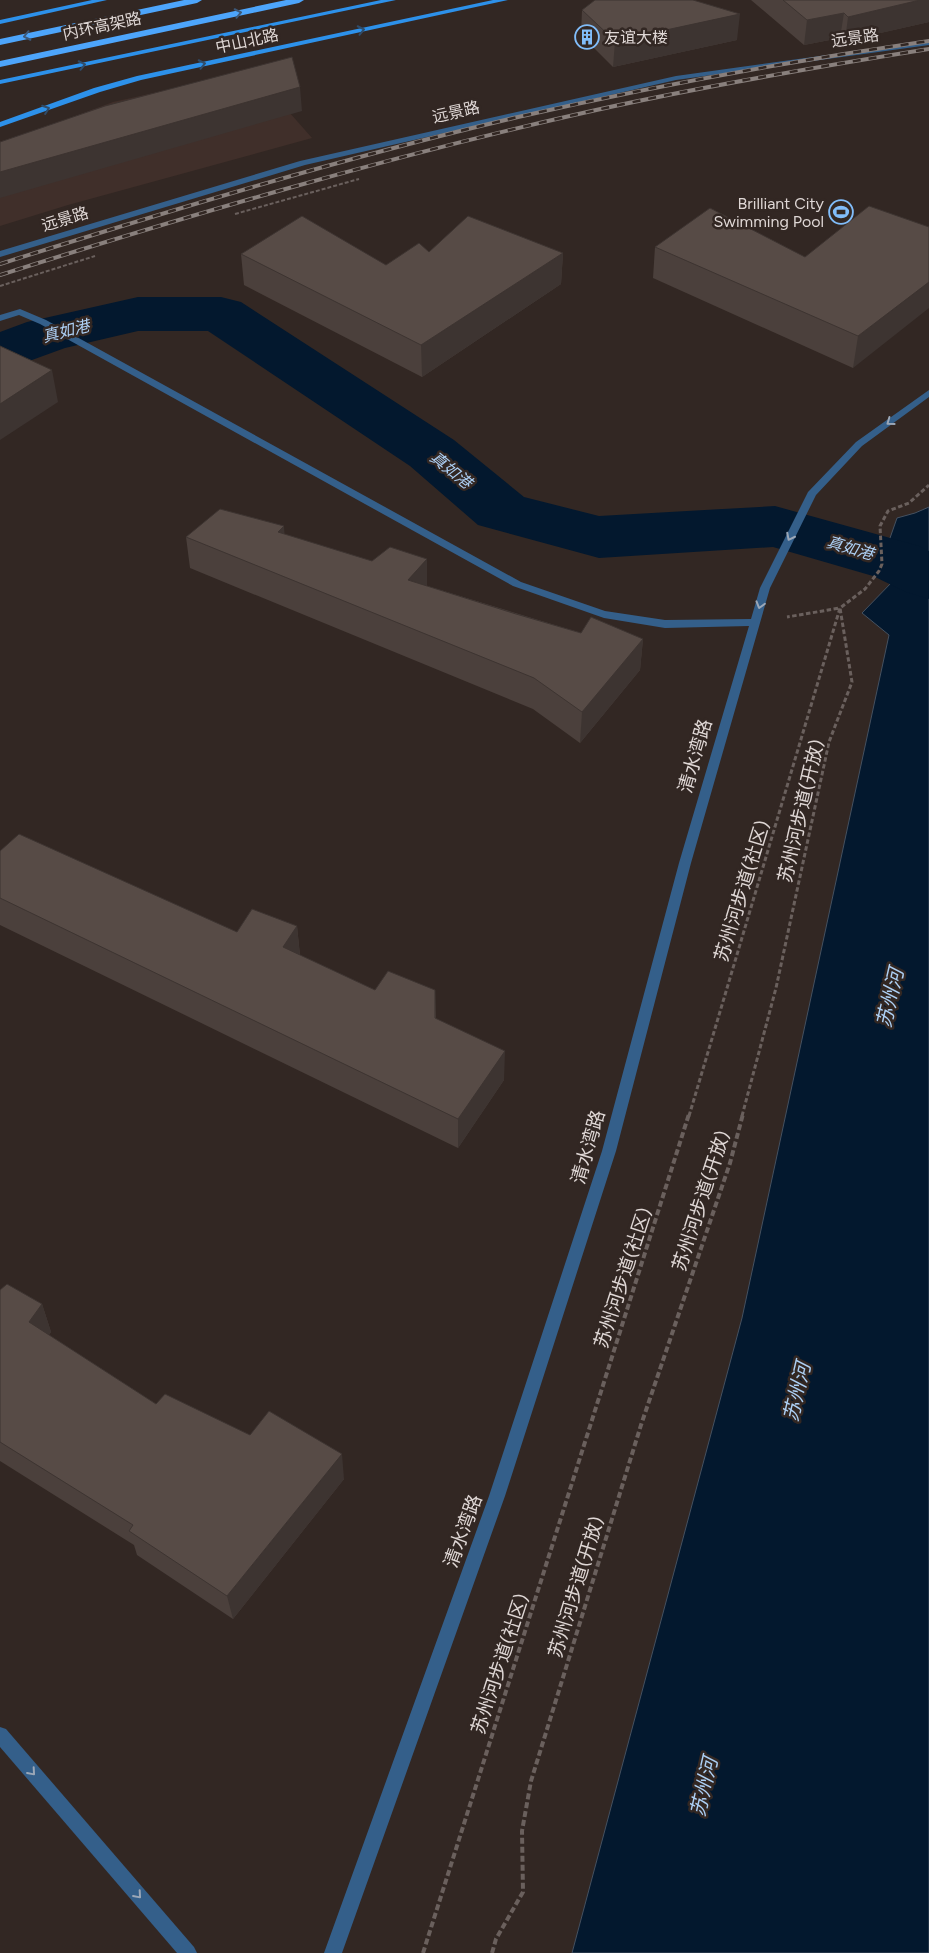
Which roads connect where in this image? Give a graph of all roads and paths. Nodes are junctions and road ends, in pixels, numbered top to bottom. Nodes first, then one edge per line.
1 (103, 0) edge
2 (197, 0) edge
3 (298, 0) edge
4 (392, 0) edge
5 (504, 0) edge
6 (0, 22) edge
7 (0, 42) edge
8 (929, 44) edge
9 (0, 64) edge
10 (0, 82) edge
11 (0, 125) edge
12 (365, 178) dead end
13 (234, 214) dead end
14 (0, 254) edge
15 (95, 256) dead end
16 (0, 286) edge
17 (0, 318) edge
18 (929, 393) edge
19 (929, 485) edge
20 (840, 608) junction
21 (754, 622) junction
22 (3, 1742) edge
23 (188, 1953) edge
24 (334, 1953) edge
25 (423, 1953) edge
26 (492, 1953) edge

1 - 6 main road
2 -> 7 highway, 内环高架路
9 -> 3 highway, 内环高架路
10 -> 4 main road, 中山北路
11 -> 5 main road, 中山北路
8 - 14 street, 远景路
12 - 13 path
15 - 16 path
17 - 21 street
18 -> 21 street, 清水湾路
19 - 20 path
20 - 21 path
20 - 25 path, 苏州河步道(社区)
20 - 26 path, 苏州河步道(开放)
21 - 24 street, 清水湾路
22 -> 23 street

